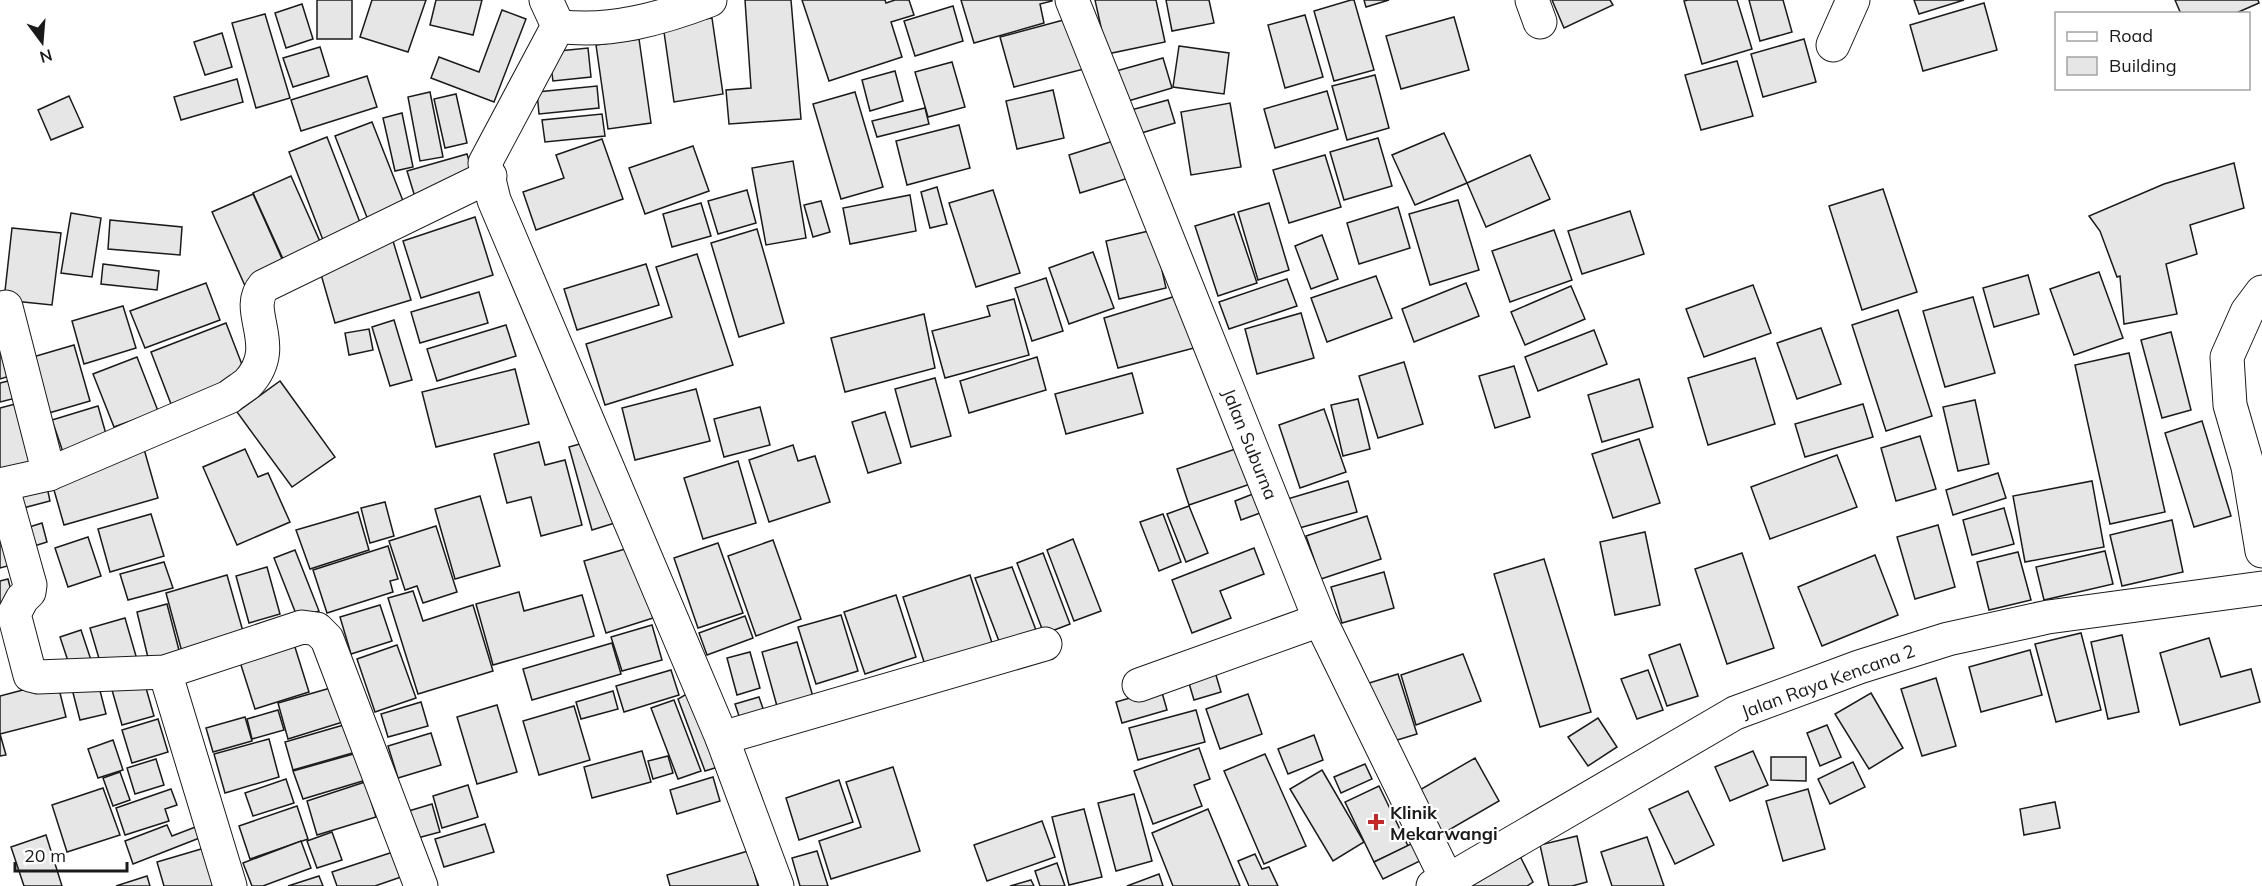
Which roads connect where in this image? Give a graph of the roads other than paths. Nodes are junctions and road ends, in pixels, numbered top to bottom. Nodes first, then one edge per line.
1 (710, 0) edge
2 (1072, 0) edge
3 (1853, 0) edge
4 (552, 13) edge
5 (1833, 45) dead end
6 (490, 176) junction
7 (2262, 292) edge
8 (6, 307) dead end
9 (49, 474) junction
10 (1, 485) edge
11 (2262, 551) edge
12 (2262, 588) edge
13 (1320, 620) junction
14 (1045, 644) dead end
15 (165, 672) junction
16 (1140, 685) dead end
17 (722, 738) junction
18 (1443, 884) edge
19 (230, 886) edge
20 (421, 886) edge
21 (777, 886) edge

1 - 4 street
2 - 13 street, Jalan Suburna
3 - 5 street
4 - 6 street
6 - 9 street
6 - 17 street
7 - 11 street
8 - 9 street
9 - 10 street
10 - 15 street
12 - 18 street, Jalan Raya Kencana 2
13 - 16 street
13 - 18 street, Jalan Suburna
14 - 17 street
15 - 19 street
15 - 20 street
17 - 21 street

